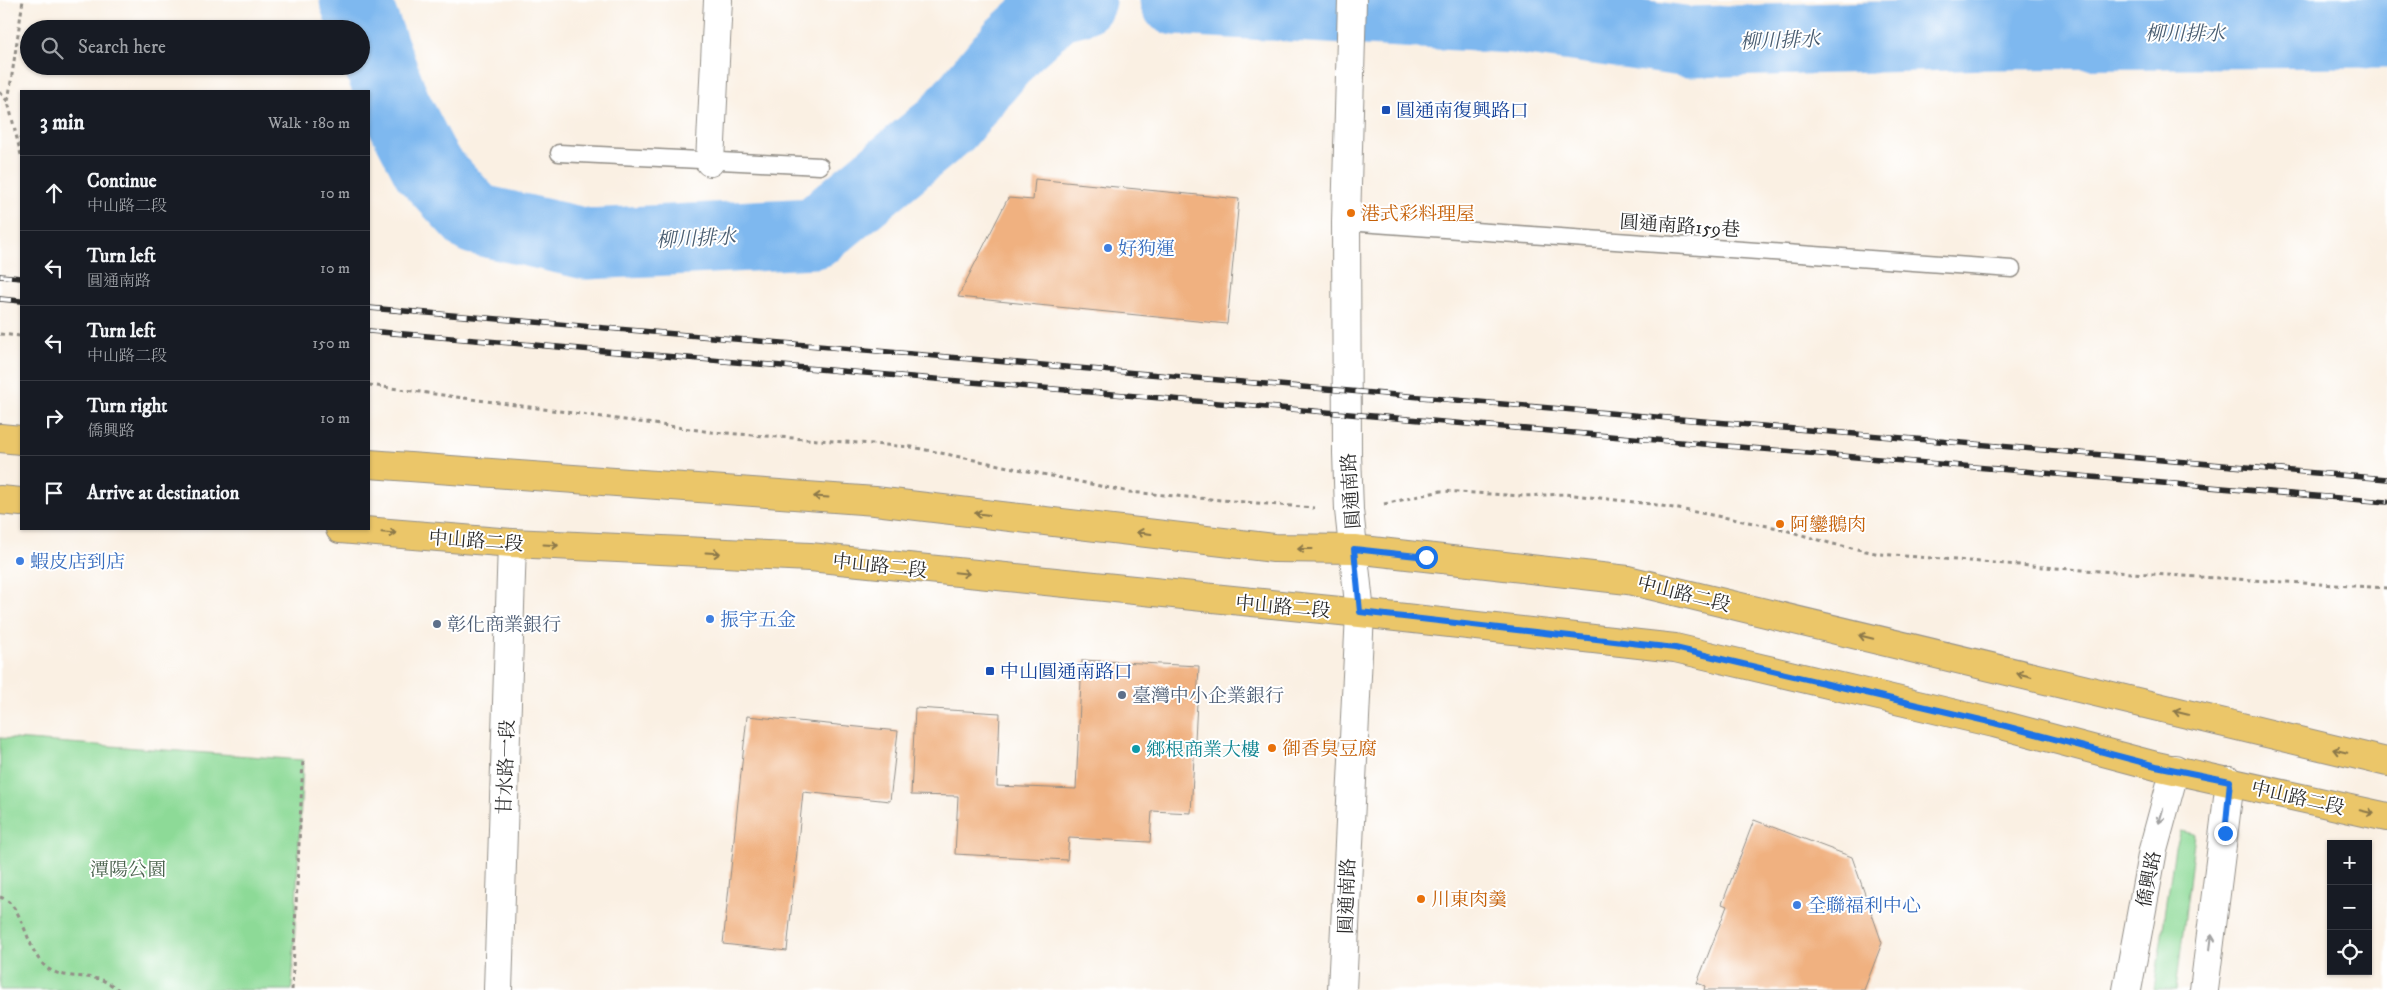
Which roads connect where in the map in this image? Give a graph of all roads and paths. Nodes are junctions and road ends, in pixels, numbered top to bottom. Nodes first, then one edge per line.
1 (23, 0) edge
2 (718, 0) edge
3 (1352, 0) edge
4 (20, 20) edge
5 (20, 20) edge
6 (0, 92) edge
7 (8, 102) junction
8 (20, 151) edge
9 (560, 153) dead end
10 (710, 162) junction
11 (820, 166) dead end
12 (1346, 222) junction
13 (2012, 269) dead end
14 (0, 334) edge
15 (20, 336) edge
16 (0, 438) edge
17 (20, 440) edge
18 (370, 464) edge
19 (0, 500) edge
20 (20, 502) edge
21 (352, 530) edge
22 (512, 543) junction
23 (1354, 549) junction
24 (1360, 612) junction
25 (303, 760) dead end
26 (2387, 762) edge
27 (2175, 769) junction
28 (2230, 781) junction
29 (2387, 817) edge
30 (0, 897) edge
31 (119, 990) edge
32 (292, 990) edge
33 (498, 990) edge
34 (1342, 990) edge
35 (2128, 990) edge
36 (2204, 990) edge

1 - 4 path
2 - 10 street
3 - 12 street, 圓通南路
5 - 7 path
6 - 7 path
7 - 8 path
9 - 10 lane
10 - 11 lane
12 - 13 lane, 圓通南路159巷
12 - 23 street, 圓通南路
14 - 15 path
16 - 17 main road
23 -> 18 main road, 中山路二段
19 - 20 main road
21 -> 22 main road, 中山路二段
22 -> 24 main road, 中山路二段
22 - 33 street, 甘水路一段
23 - 24 street, 圓通南路
26 -> 23 main road, 中山路二段
24 - 27 main road, 中山路二段
24 - 34 street, 圓通南路
25 - 32 path
27 - 28 main road, 中山路二段
27 -> 35 street, 僑興路
28 -> 29 main road, 中山路二段
36 -> 28 street
30 - 31 path

